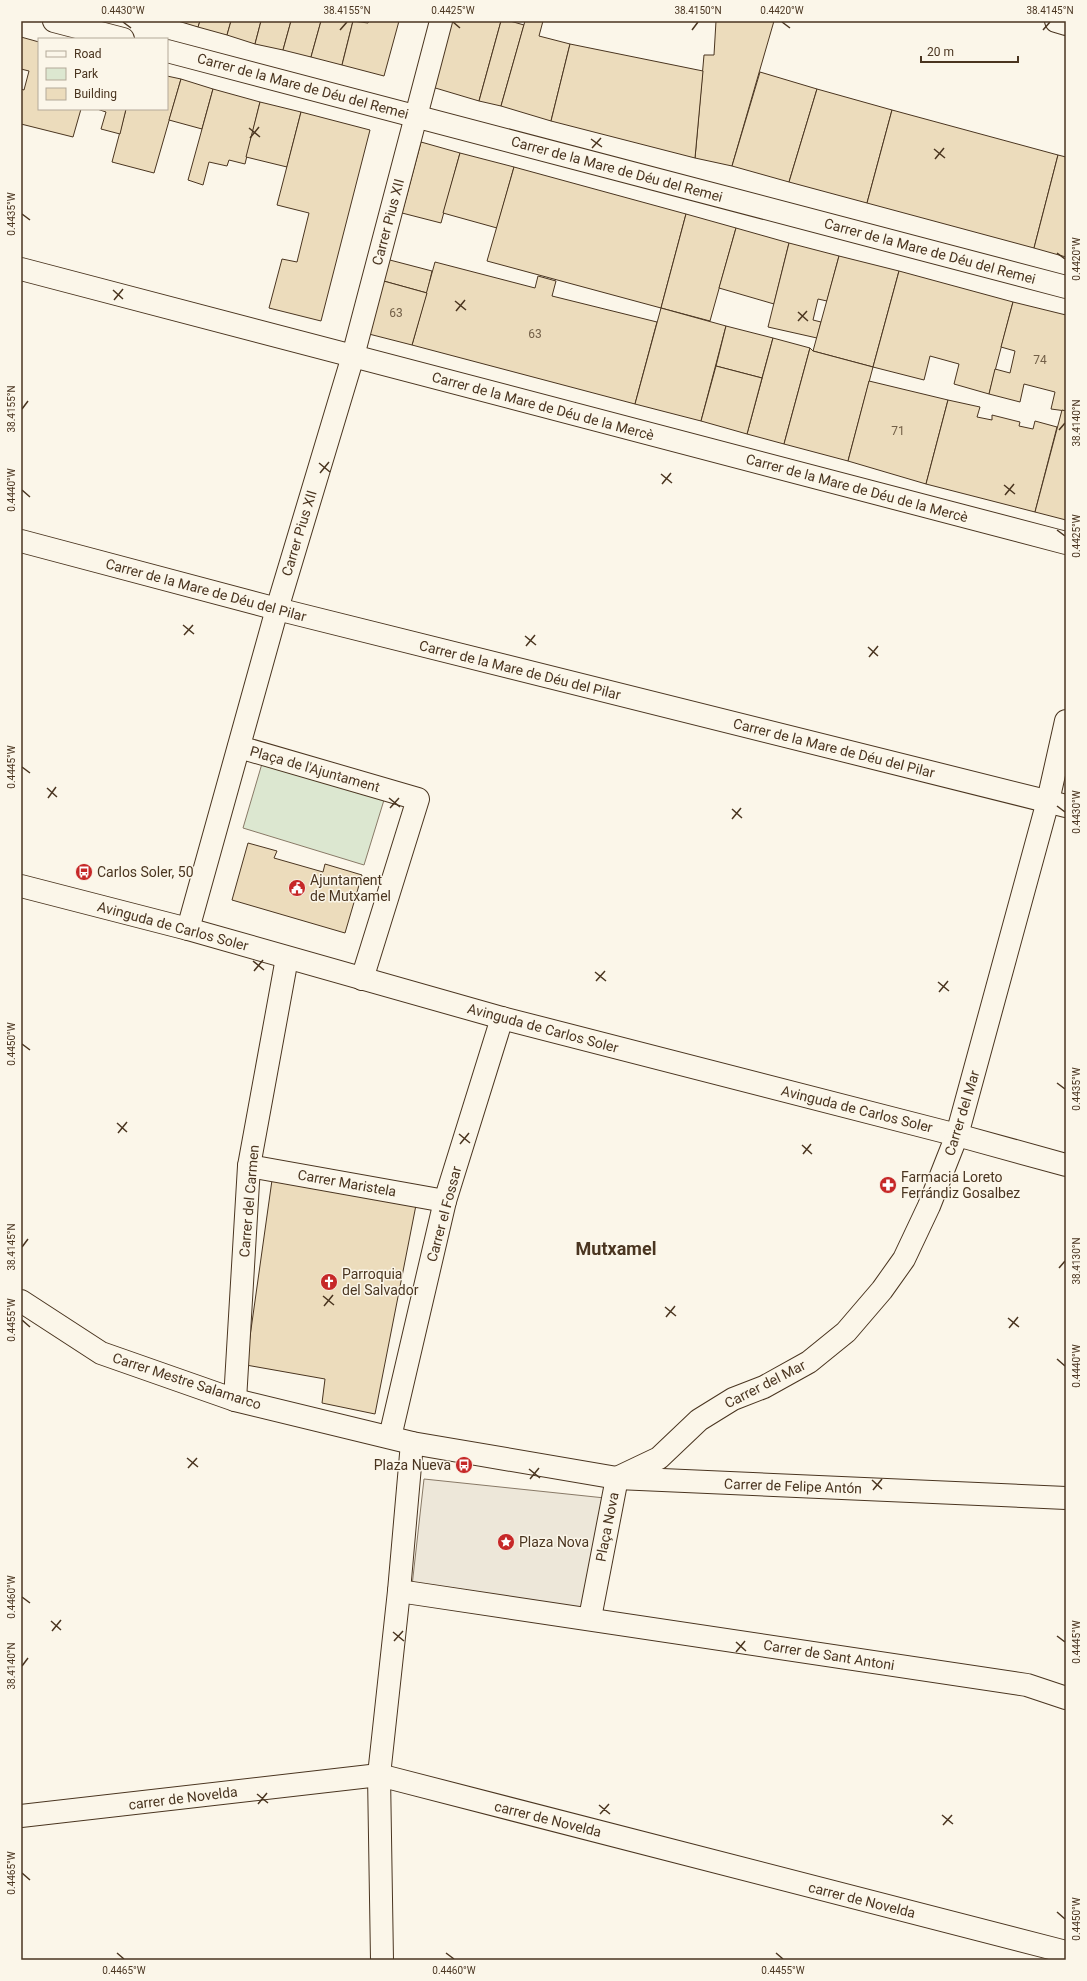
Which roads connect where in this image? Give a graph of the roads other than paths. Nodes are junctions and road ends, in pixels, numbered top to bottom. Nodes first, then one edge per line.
1 (54, 21) edge
2 (441, 21) edge
3 (1056, 21) edge
4 (1066, 24) edge
5 (119, 38) edge
6 (168, 51) edge
7 (416, 116) junction
8 (21, 269) edge
9 (1066, 287) edge
10 (353, 356) junction
11 (21, 542) edge
12 (1066, 543) edge
13 (277, 609) junction
14 (1066, 721) edge
15 (239, 747) junction
16 (1057, 803) edge
17 (21, 886) edge
18 (188, 929) junction
19 (287, 958) junction
20 (362, 978) junction
21 (502, 1018) junction
22 (957, 1135) junction
23 (1066, 1165) edge
24 (249, 1166) junction
25 (445, 1201) junction
26 (21, 1301) edge
27 (235, 1400) junction
28 (390, 1437) junction
29 (412, 1443) junction
30 (617, 1478) junction
31 (1066, 1498) edge
32 (399, 1591) junction
33 (590, 1618) junction
34 (1066, 1698) edge
35 (379, 1775) junction
36 (21, 1816) edge
37 (1066, 1952) edge
38 (382, 1960) edge

1 - 5 street
2 - 7 street, Carrer Pius XII
3 - 4 street
6 - 7 street, Carrer de la Mare de Déu del Remei
7 - 9 street, Carrer de la Mare de Déu del Remei
7 - 10 street, Carrer Pius XII
8 - 10 street, Carrer de la Mare de Déu de la Mercè
10 - 12 street, Carrer de la Mare de Déu de la Mercè
10 - 13 street, Carrer Pius XII
11 - 13 street, Carrer de la Mare de Déu del Pilar
13 - 15 street, Carrer Pius XII
13 - 16 street, Carrer de la Mare de Déu del Pilar
14 - 16 street, Carrer del Mar
15 - 18 street, Carrer Pius XII
15 - 20 street, Plaça de l'Ajuntament
16 - 22 street, Carrer del Mar
17 - 18 street, Avinguda de Carlos Soler
18 - 19 street, Avinguda de Carlos Soler
19 - 20 street, Avinguda de Carlos Soler
19 - 24 street, Carrer del Carmen
20 - 21 street, Avinguda de Carlos Soler
21 - 22 street, Avinguda de Carlos Soler
21 - 25 street, Carrer el Fossar
22 - 23 street, Avinguda de Carlos Soler
22 - 30 street, Carrer del Mar
24 - 25 street, Carrer Maristela
24 - 27 street, Carrer del Carmen
25 - 28 street, Carrer el Fossar
26 - 27 street, Carrer Mestre Salamarco
27 - 28 street, Carrer Mestre Salamarco
28 - 29 street, Carrer Mestre Salamarco
29 - 30 street, Plaça Nova
29 - 32 street
30 - 31 street, Carrer de Felipe Antón
30 - 33 street, Plaça Nova
32 - 33 street
32 - 35 street
33 - 34 street, Carrer de Sant Antoni
35 - 36 street, carrer de Novelda
35 - 37 street, carrer de Novelda
35 - 38 street

